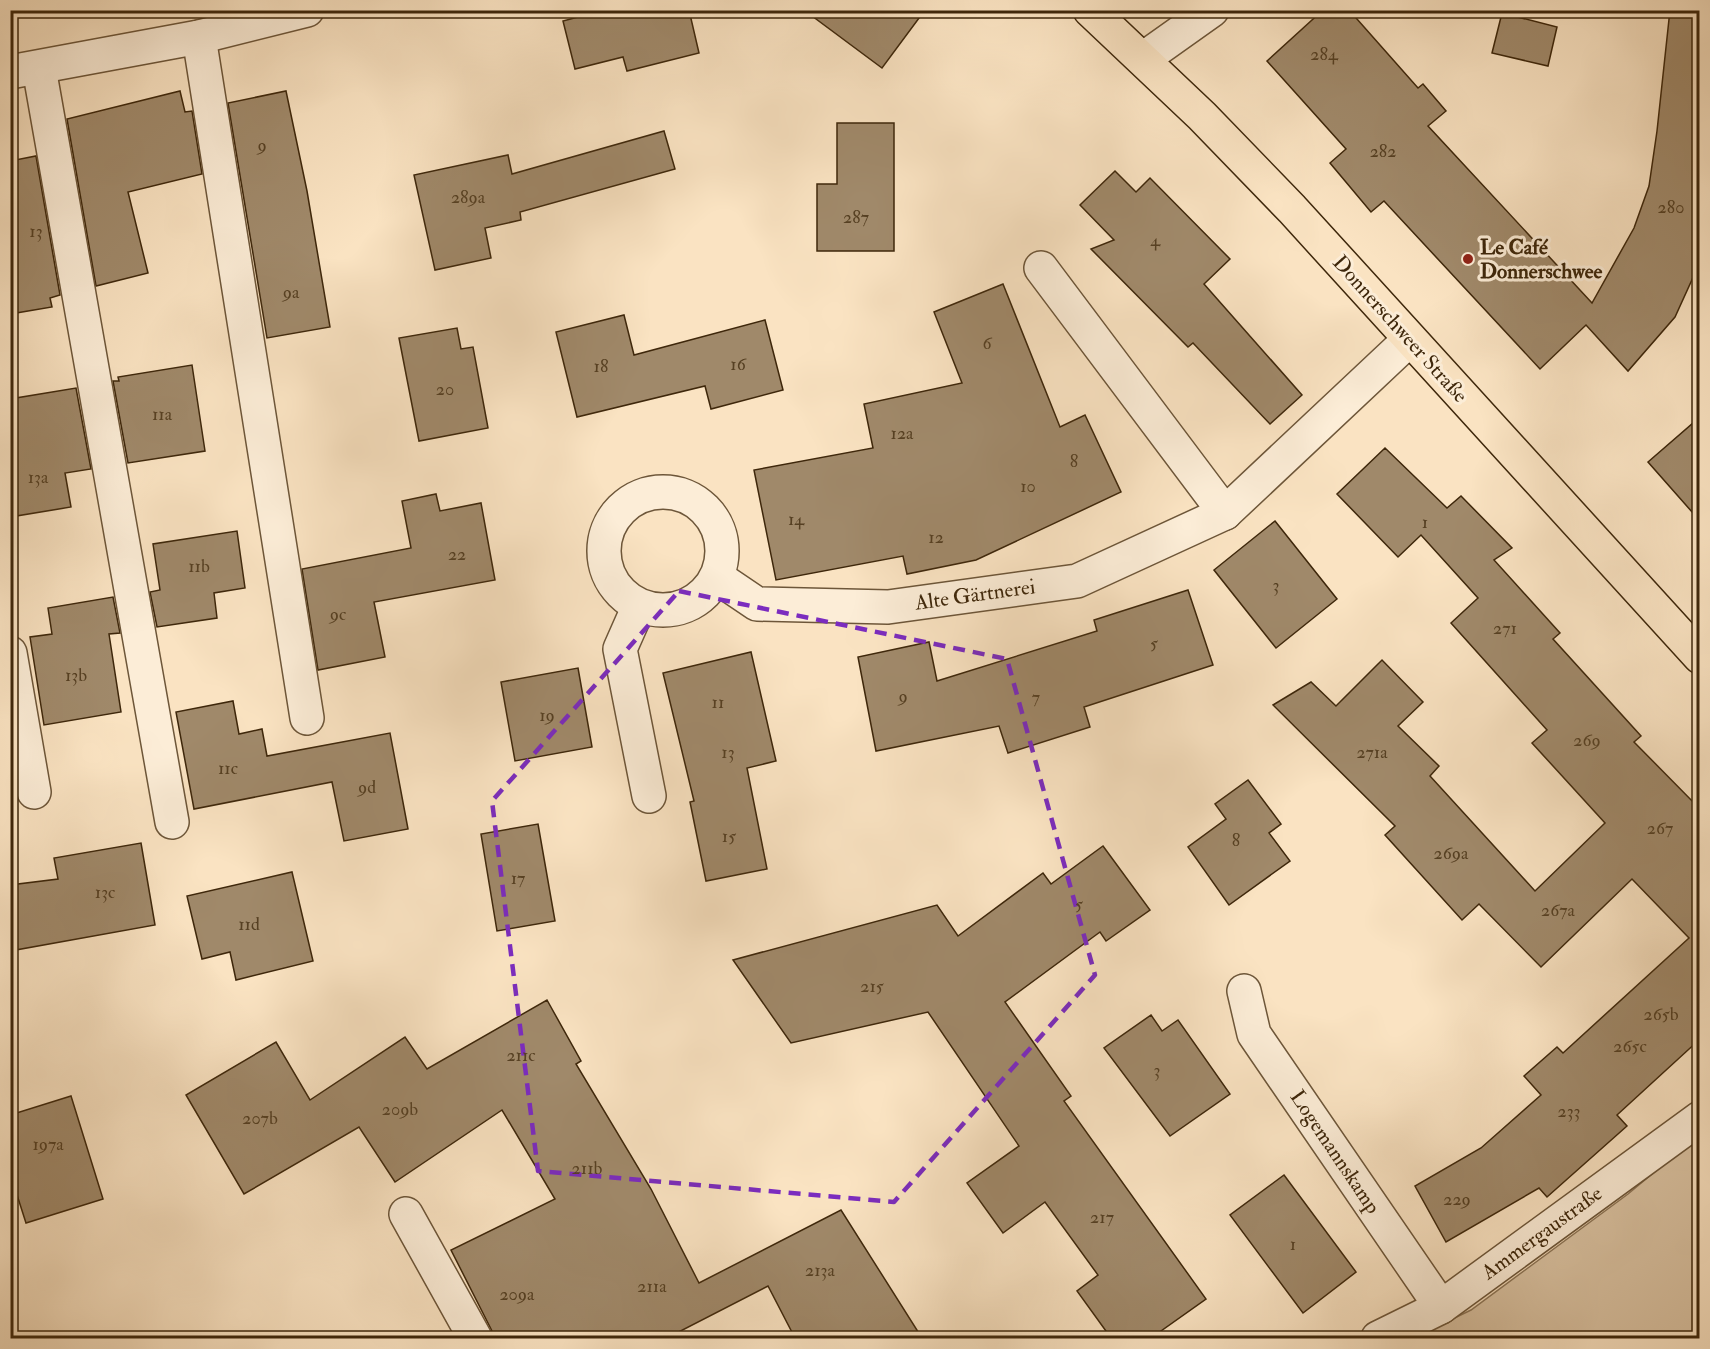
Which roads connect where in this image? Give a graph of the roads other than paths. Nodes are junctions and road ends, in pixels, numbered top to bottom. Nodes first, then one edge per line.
1 (307, 10) edge
2 (1090, 10) edge
3 (1212, 10) edge
4 (199, 37) junction
5 (1143, 59) junction
6 (25, 70) edge
7 (1041, 267) dead end
8 (1409, 340) junction
9 (1225, 513) junction
10 (717, 578) junction
11 (639, 606) junction
12 (10, 652) edge
13 (1700, 657) edge
14 (307, 718) dead end
15 (34, 792) dead end
16 (649, 796) dead end
17 (172, 822) dead end
18 (1244, 991) dead end
19 (1700, 1118) edge
20 (406, 1214) dead end
21 (1441, 1306) junction
22 (475, 1338) edge
23 (1378, 1338) edge

1 - 4 street
2 - 5 main road, Donnerschweer Straße
3 - 5 street
4 - 6 street
4 - 14 street
5 - 8 main road, Donnerschweer Straße
6 - 17 street
7 - 9 street
8 - 9 street, Alte Gärtnerei
8 - 13 main road, Donnerschweer Straße
9 - 10 street, Alte Gärtnerei
10 - 11 street
10 - 11 street
11 - 16 street
12 - 15 street
18 - 21 street, Logemannskamp
19 - 21 street, Ammergaustraße
20 - 22 street
21 - 23 street, Ammergaustraße

